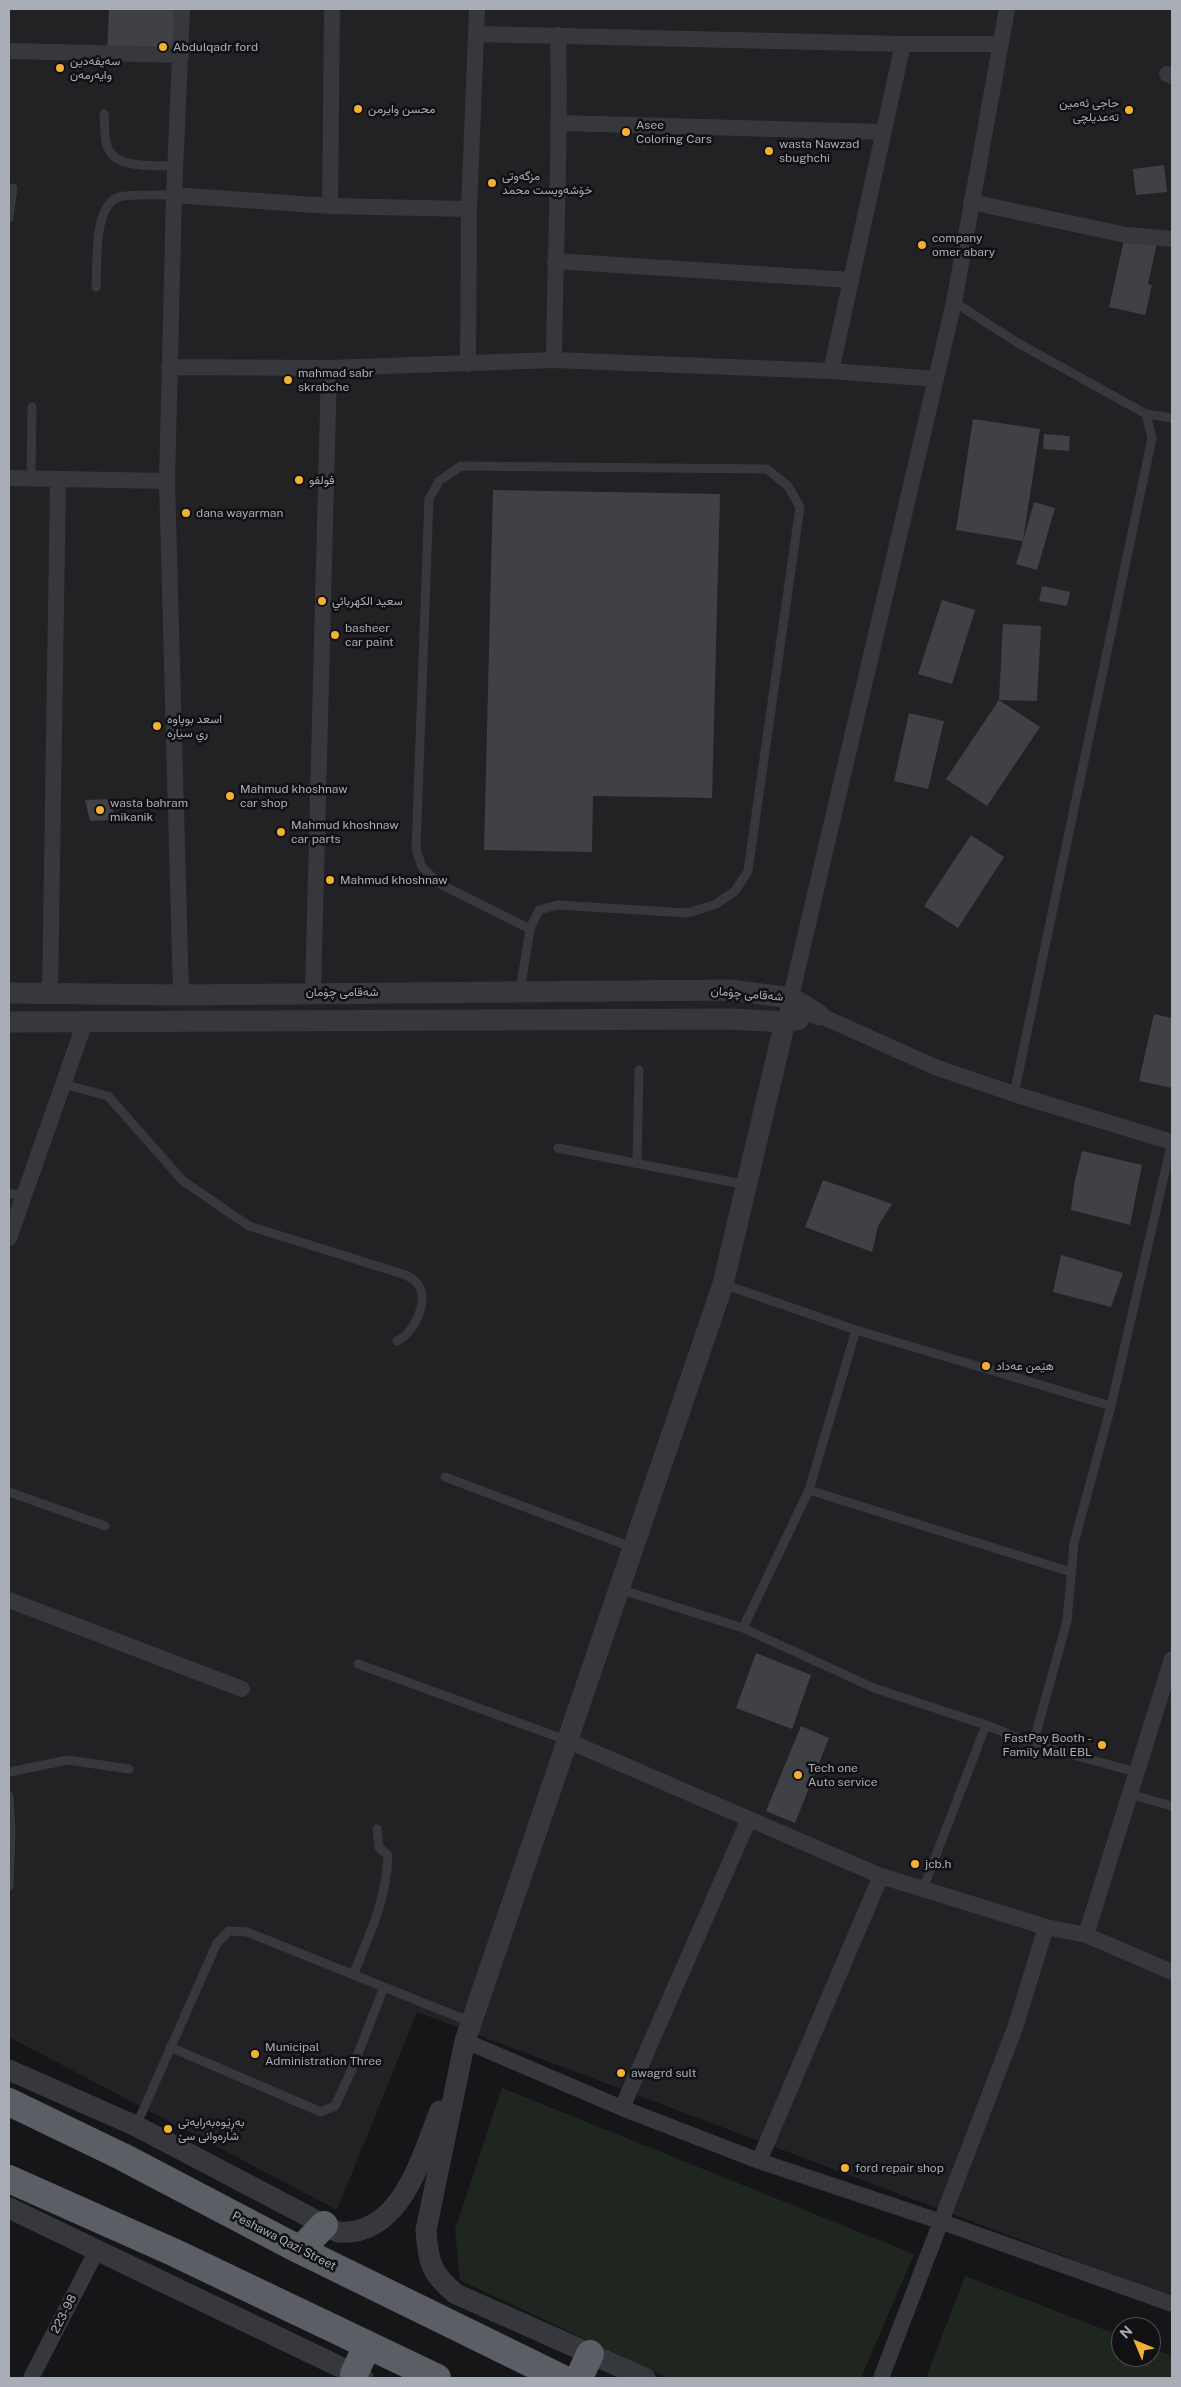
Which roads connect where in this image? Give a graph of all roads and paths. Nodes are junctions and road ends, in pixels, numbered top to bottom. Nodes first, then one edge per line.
1 (182, 9) edge
2 (332, 9) edge
3 (477, 9) edge
4 (1007, 9) edge
5 (477, 34) junction
6 (558, 35) junction
7 (903, 44) junction
8 (1001, 44) junction
9 (9, 50) edge
10 (181, 55) junction
11 (104, 114) dead end
12 (560, 123) junction
13 (884, 132) junction
14 (175, 166) junction
15 (12, 188) dead end
16 (174, 195) junction
17 (971, 202) junction
18 (330, 206) junction
19 (469, 209) junction
20 (9, 218) edge
21 (1172, 239) edge
22 (555, 261) junction
23 (851, 280) junction
24 (96, 288) dead end
25 (954, 302) junction
26 (554, 360) junction
27 (468, 364) junction
28 (169, 367) junction
29 (329, 368) junction
30 (832, 372) junction
31 (936, 379) junction
32 (32, 407) dead end
33 (1146, 414) junction
34 (1172, 418) edge
35 (9, 478) edge
36 (31, 479) junction
37 (58, 479) junction
38 (166, 481) junction
39 (530, 929) junction
40 (730, 990) junction
41 (520, 991) junction
42 (313, 992) junction
43 (9, 993) edge
44 (50, 994) junction
45 (181, 995) junction
46 (792, 998) junction
47 (819, 1015) junction
48 (731, 1019) junction
49 (9, 1022) edge
50 (85, 1022) junction
51 (784, 1022) junction
52 (639, 1070) dead end
53 (64, 1084) junction
54 (1014, 1094) junction
55 (1172, 1142) edge
56 (558, 1148) dead end
57 (637, 1163) junction
58 (748, 1185) junction
59 (16, 1195) edge
60 (9, 1238) edge
61 (723, 1284) junction
62 (856, 1330) junction
63 (398, 1341) dead end
64 (1111, 1406) junction
65 (445, 1477) dead end
66 (809, 1490) junction
67 (9, 1492) edge
68 (105, 1526) dead end
69 (634, 1548) junction
70 (1071, 1572) junction
71 (619, 1589) junction
72 (9, 1600) edge
73 (743, 1628) junction
74 (1172, 1659) edge
75 (358, 1664) dead end
76 (242, 1689) dead end
77 (986, 1725) junction
78 (566, 1740) junction
79 (1033, 1744) junction
80 (129, 1769) dead end
81 (9, 1772) edge
82 (1136, 1772) junction
83 (1129, 1794) junction
84 (9, 1796) edge
85 (1172, 1806) edge
86 (749, 1819) junction
87 (377, 1829) dead end
88 (881, 1876) junction
89 (9, 1886) edge
90 (922, 1889) junction
91 (1046, 1926) junction
92 (1086, 1935) junction
93 (1172, 1972) edge
94 (353, 1975) junction
95 (384, 1987) junction
96 (466, 2041) junction
97 (170, 2047) junction
98 (9, 2070) edge
99 (9, 2102) edge
100 (622, 2108) junction
101 (9, 2118) edge
102 (136, 2126) junction
103 (123, 2157) junction
104 (759, 2161) junction
105 (9, 2171) edge
106 (9, 2178) edge
107 (66, 2204) junction
108 (9, 2208) edge
109 (942, 2222) junction
110 (324, 2225) junction
111 (98, 2250) junction
112 (300, 2250) junction
113 (1172, 2304) edge
114 (368, 2346) junction
115 (590, 2354) junction
116 (358, 2376) edge
117 (31, 2378) edge
118 (436, 2378) edge
119 (561, 2378) edge
120 (579, 2378) edge
121 (645, 2378) edge
122 (881, 2378) edge

1 - 10 street
2 - 18 street
3 - 5 street
4 - 8 street
5 - 6 street
5 - 19 street
6 - 7 street
6 - 12 street
7 - 8 street
7 - 13 street
8 - 17 street
9 - 10 street
10 - 14 street
11 - 14 lane
12 - 13 street
12 - 22 street
13 - 23 street
14 - 16 street
15 - 20 lane
16 - 18 street
16 - 24 lane
16 - 28 street
17 - 21 street
17 - 25 street
18 - 19 street
19 - 27 street
22 - 23 street
22 - 26 street
23 - 30 street
25 - 31 street
25 - 33 lane
26 - 27 street
26 - 30 street
27 - 29 street
28 - 29 street
28 - 38 street
29 - 42 street
30 - 31 street
31 - 46 street
32 - 36 lane
33 - 34 lane
33 - 54 lane
35 - 36 street
36 - 37 street
37 - 38 street
37 - 44 street
38 - 45 street
39 - 39 lane
39 - 41 lane
40 - 41 street, شەقامی چۆمان
40 - 46 street, شەقامی چۆمان
40 - 48 street
41 - 42 street, شەقامی چۆمان
42 - 45 street, شەقامی چۆمان
43 - 44 street, شەقامی چۆمان
44 - 45 street, شەقامی چۆمان
46 - 47 street, شەقامی چۆمان
46 - 51 street
47 - 51 street, شەقامی چۆمان
47 - 54 street
48 - 50 street, شەقامی چۆمان
48 - 51 street, شەقامی چۆمان
49 - 50 street, شەقامی چۆمان
50 - 53 street
51 - 58 street
52 - 57 lane
53 - 59 street
53 - 63 lane
54 - 55 street
55 - 64 lane
56 - 57 lane
57 - 58 lane
58 - 61 street
59 - 60 street
61 - 62 lane
61 - 69 street
62 - 64 lane
62 - 66 lane
64 - 70 lane
65 - 69 lane
66 - 70 lane
66 - 73 lane
67 - 68 lane
69 - 71 street
70 - 79 lane
71 - 73 lane
71 - 78 street
72 - 76 street
73 - 77 lane
74 - 82 street
75 - 78 lane
77 - 79 lane
77 - 90 lane
78 - 86 street
78 - 96 street
79 - 82 lane
80 - 81 lane
82 - 83 street
83 - 85 lane
83 - 92 street
84 - 89 lane
86 - 88 street
86 - 100 street
87 - 94 lane
88 - 90 street
88 - 104 street
90 - 91 street
91 - 92 street
91 - 109 street
92 - 93 street
94 - 95 lane
94 - 97 lane
95 - 96 lane
95 - 97 lane
96 - 100 street
96 - 110 street
96 - 115 street
97 - 102 lane
98 - 102 street
99 - 103 highway, Peshawa Qazi Street
100 - 104 street
101 - 103 highway
102 - 110 street
103 - 112 highway, Peshawa Qazi Street
104 - 109 street
105 - 107 highway
106 - 107 highway
107 - 114 highway
108 - 111 street
109 - 113 street
109 - 122 street
110 - 112 highway
111 - 116 street
111 - 117 street, 223-98
112 - 119 highway, Peshawa Qazi Street
114 - 116 highway
114 - 118 highway
115 - 120 highway
115 - 121 street

